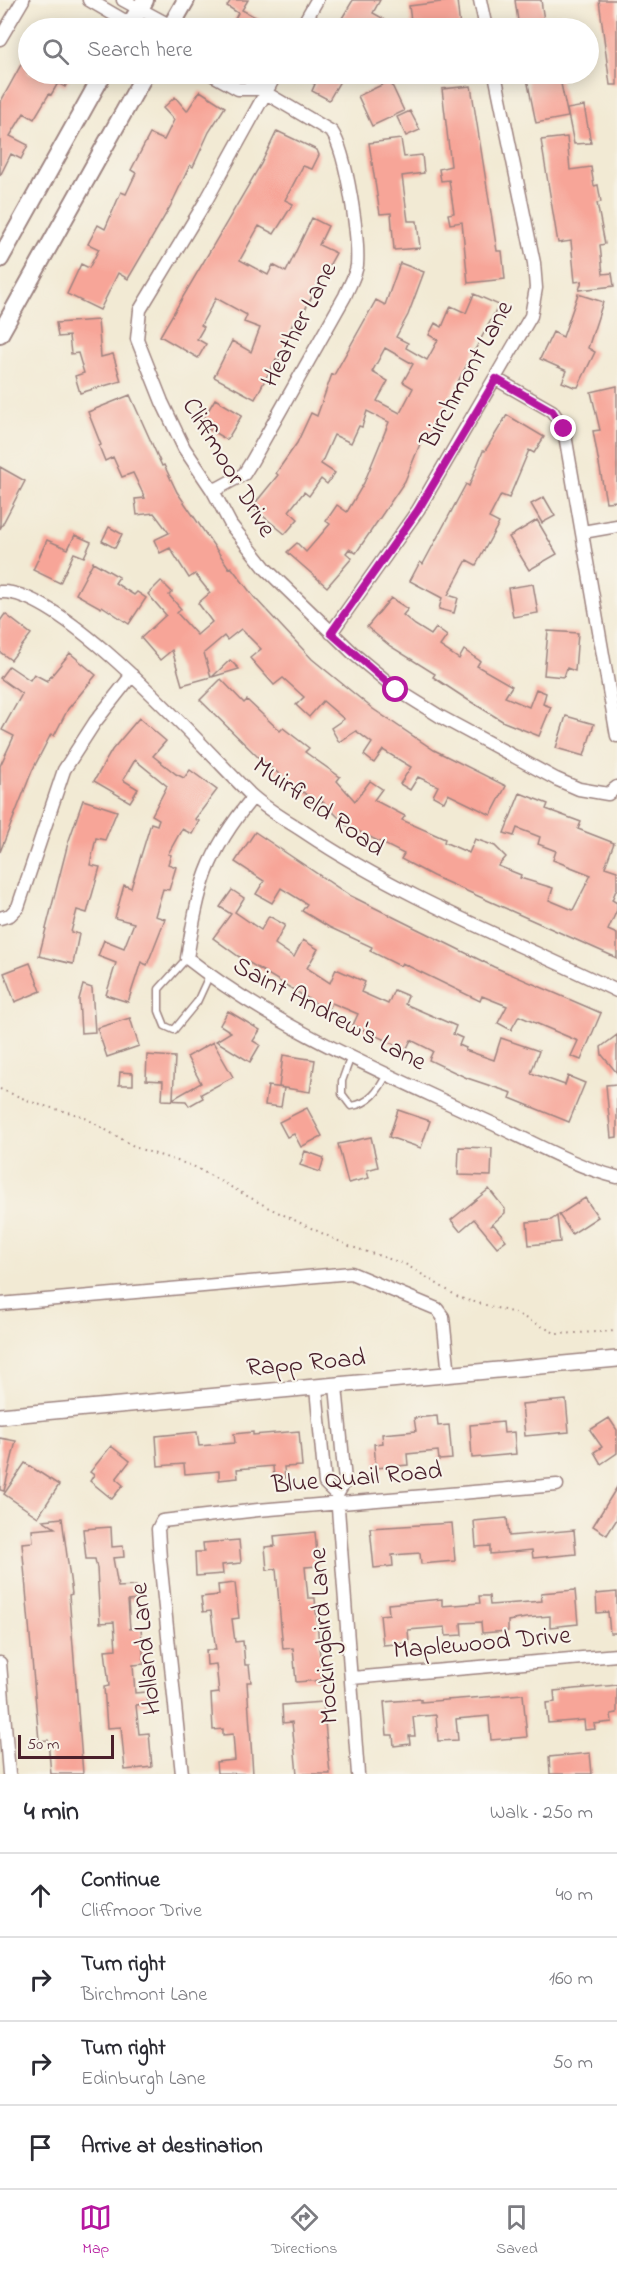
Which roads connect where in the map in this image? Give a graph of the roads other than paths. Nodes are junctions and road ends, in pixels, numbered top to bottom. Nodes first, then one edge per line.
1 (22, 0) edge
2 (89, 0) edge
3 (123, 0) edge
4 (186, 0) edge
5 (317, 0) edge
6 (480, 0) edge
7 (142, 5) edge
8 (118, 18) edge
9 (159, 18) edge
10 (177, 18) edge
11 (307, 18) edge
12 (484, 18) edge
13 (0, 39) edge
14 (97, 84) edge
15 (139, 84) edge
16 (229, 84) edge
17 (259, 84) edge
18 (268, 84) edge
19 (497, 84) edge
20 (262, 91) junction
21 (0, 259) edge
22 (0, 334) edge
23 (496, 379) junction
24 (213, 491) junction
25 (617, 526) edge
26 (583, 532) junction
27 (0, 592) edge
28 (331, 633) junction
29 (132, 675) junction
30 (617, 736) edge
31 (617, 787) edge
32 (252, 797) junction
33 (0, 918) edge
34 (187, 958) junction
35 (209, 976) junction
36 (617, 991) edge
37 (352, 1055) junction
38 (387, 1073) junction
39 (617, 1177) edge
40 (0, 1304) edge
41 (617, 1359) edge
42 (449, 1375) junction
43 (336, 1386) junction
44 (316, 1388) junction
45 (0, 1416) edge
46 (557, 1485) dead end
47 (337, 1500) junction
48 (162, 1521) joint
49 (617, 1655) edge
50 (0, 1663) edge
51 (352, 1678) junction
52 (9, 1774) edge
53 (182, 1774) edge
54 (358, 1774) edge

1 - 13 street
2 - 8 street
3 - 7 street
4 - 10 main road
5 - 11 street
6 - 12 street
7 - 9 street
14 - 21 main road
15 - 22 main road
16 - 20 street, Heather Lane
17 - 20 street
18 - 20 street, Cliffmoor Drive
19 - 23 street, Birchmont Lane
20 - 24 street, Cliffmoor Drive
20 - 24 street, Heather Lane
23 - 26 street
23 - 28 street, Birchmont Lane
24 - 28 street, Cliffmoor Drive
25 - 26 street
26 - 30 street
27 - 29 street, Muirfield Road
28 - 31 street, Cliffmoor Drive
29 - 32 street, Muirfield Road
29 - 33 street
32 - 34 street
32 - 36 street, Muirfield Road
34 - 35 street, Saint Andrew's Lane
34 - 35 lane
35 - 37 street, Saint Andrew's Lane
37 - 38 street, Saint Andrew's Lane
37 - 38 lane
38 - 39 street, Saint Andrew's Lane
40 - 42 street
41 - 42 street, Rapp Road
42 - 43 street, Rapp Road
43 - 44 street, Rapp Road
43 - 47 street, Mockingbird Lane
44 - 45 street, Rapp Road
44 - 47 street, Mockingbird Lane
46 - 47 street, Blue Quail Road
47 - 48 street, Blue Quail Road
47 - 51 street, Mockingbird Lane
48 - 53 street, Holland Lane
49 - 51 street, Maplewood Drive
50 - 52 street
51 - 54 street, Mockingbird Lane

